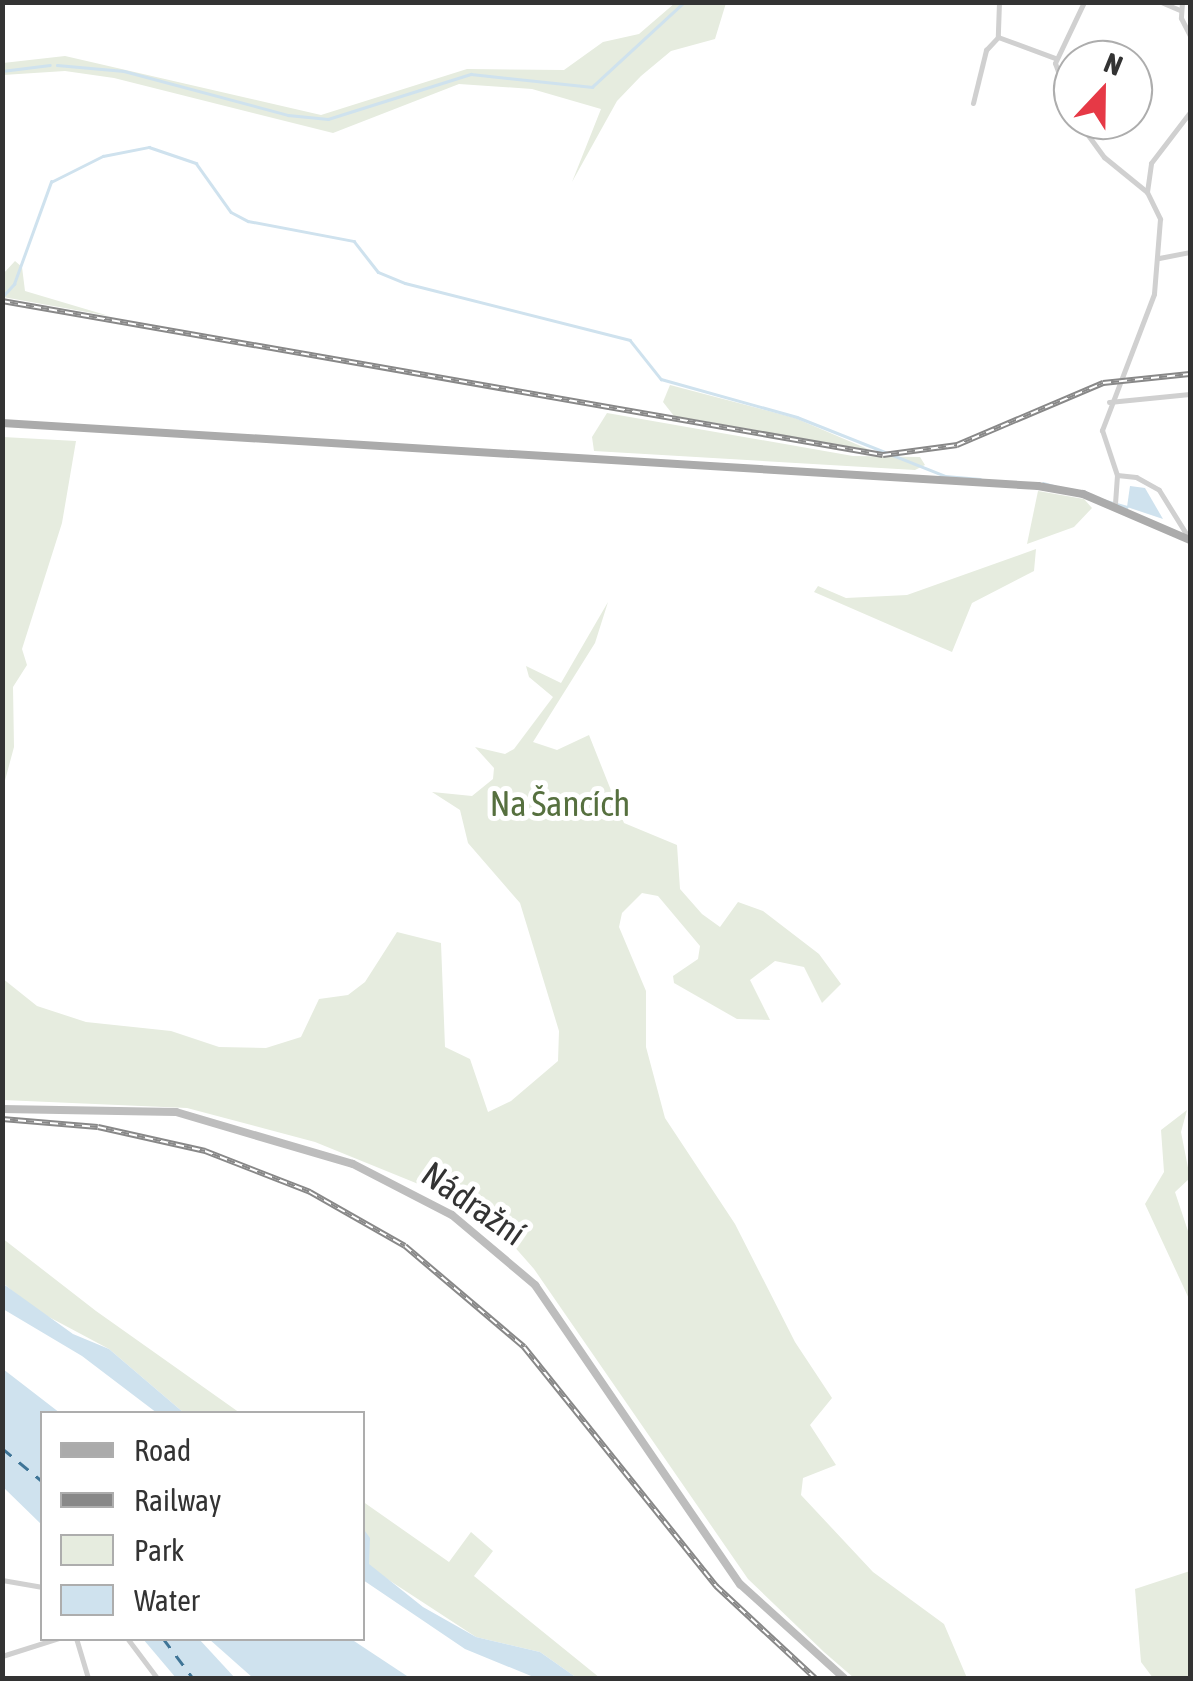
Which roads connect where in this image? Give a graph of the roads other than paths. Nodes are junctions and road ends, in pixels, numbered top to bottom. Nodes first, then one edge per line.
1 (999, 2) edge
2 (1084, 2) edge
3 (1161, 2) edge
4 (1181, 6) edge
5 (1190, 36) edge
6 (998, 37) junction
7 (1065, 40) edge
8 (1053, 57) edge
9 (973, 103) dead end
10 (1190, 112) edge
11 (1092, 140) edge
12 (1148, 192) junction
13 (1190, 252) edge
14 (1159, 258) junction
15 (1190, 394) edge
16 (1109, 402) junction
17 (2, 424) edge
18 (1117, 475) junction
19 (1115, 507) junction
20 (1190, 540) edge
21 (2, 1108) edge
22 (2, 1580) edge
23 (40, 1587) edge
24 (49, 1641) edge
25 (77, 1641) edge
26 (129, 1641) edge
27 (2, 1656) edge
28 (88, 1678) edge
29 (157, 1678) edge
30 (844, 1678) edge

1 - 6 street
2 - 7 street
3 - 4 street
4 - 5 street
6 - 8 street
6 - 9 street
10 - 12 street
11 - 12 street
12 - 14 street
13 - 14 street
14 - 16 street
15 - 16 street
16 - 18 street
17 - 19 main road
18 - 19 street
18 - 20 street
19 - 20 main road
21 - 30 main road, Nádražní
22 - 23 street
24 - 27 street
25 - 28 street
26 - 29 street

